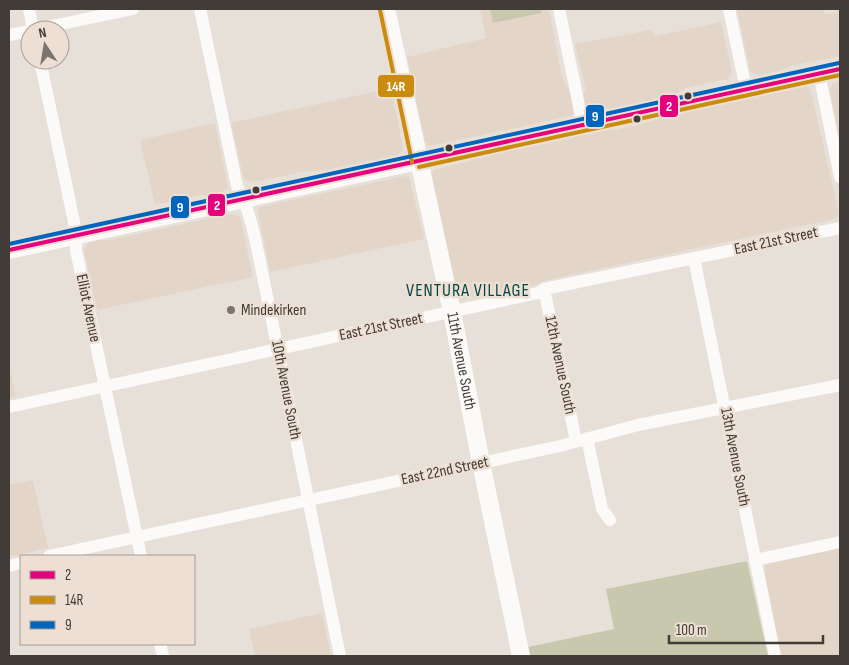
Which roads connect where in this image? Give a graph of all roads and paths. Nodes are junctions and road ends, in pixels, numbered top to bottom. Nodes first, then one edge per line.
1 (133, 9) edge
2 (200, 9) edge
3 (386, 9) edge
4 (559, 9) edge
5 (729, 9) edge
6 (70, 22) edge
7 (840, 69) edge
8 (42, 70) edge
9 (819, 73) junction
10 (746, 89) junction
11 (583, 125) junction
12 (418, 160) junction
13 (840, 177) edge
14 (244, 199) junction
15 (840, 228) edge
16 (76, 236) junction
17 (9, 250) edge
18 (694, 258) junction
19 (544, 289) junction
20 (452, 312) junction
21 (278, 349) junction
22 (840, 385) edge
23 (105, 387) junction
24 (9, 407) edge
25 (725, 408) junction
26 (581, 440) junction
27 (481, 463) junction
28 (309, 501) junction
29 (610, 520) dead end
30 (137, 538) junction
31 (840, 542) edge
32 (54, 555) edge
33 (141, 555) edge
34 (755, 560) junction
35 (340, 656) edge
36 (521, 656) edge
37 (775, 656) edge

1 - 6 street
2 - 14 street, 10th Avenue South
3 - 12 main road, 11th Avenue South
4 - 11 street
5 - 10 street
7 - 9 main road
8 - 16 street, Elliot Avenue
9 - 10 main road
9 - 13 street
10 - 11 main road
11 - 12 main road
12 - 14 main road
12 - 20 main road, 11th Avenue South
14 - 16 main road
14 - 21 street, 10th Avenue South
15 - 18 street, East 21st Street
16 - 17 main road
16 - 23 street, Elliot Avenue
18 - 19 street, East 21st Street
18 - 25 street, 13th Avenue South
19 - 20 street, East 21st Street
19 - 26 street, 12th Avenue South
20 - 21 street, East 21st Street
20 - 27 main road, 11th Avenue South
21 - 23 street, East 21st Street
21 - 28 street, 10th Avenue South
22 - 25 street, East 22nd Street
23 - 24 street, East 21st Street
23 - 30 street, Elliot Avenue
25 - 26 street, East 22nd Street
25 - 34 street, 13th Avenue South
26 - 27 street, East 22nd Street
26 - 29 street, 12th Avenue South
27 - 28 street, East 22nd Street
27 - 36 main road, 11th Avenue South
28 - 30 street, East 22nd Street
28 - 35 street, 10th Avenue South
30 - 32 street, East 22nd Street
30 - 33 street, Elliot Avenue
31 - 34 street
34 - 37 street, 13th Avenue South

